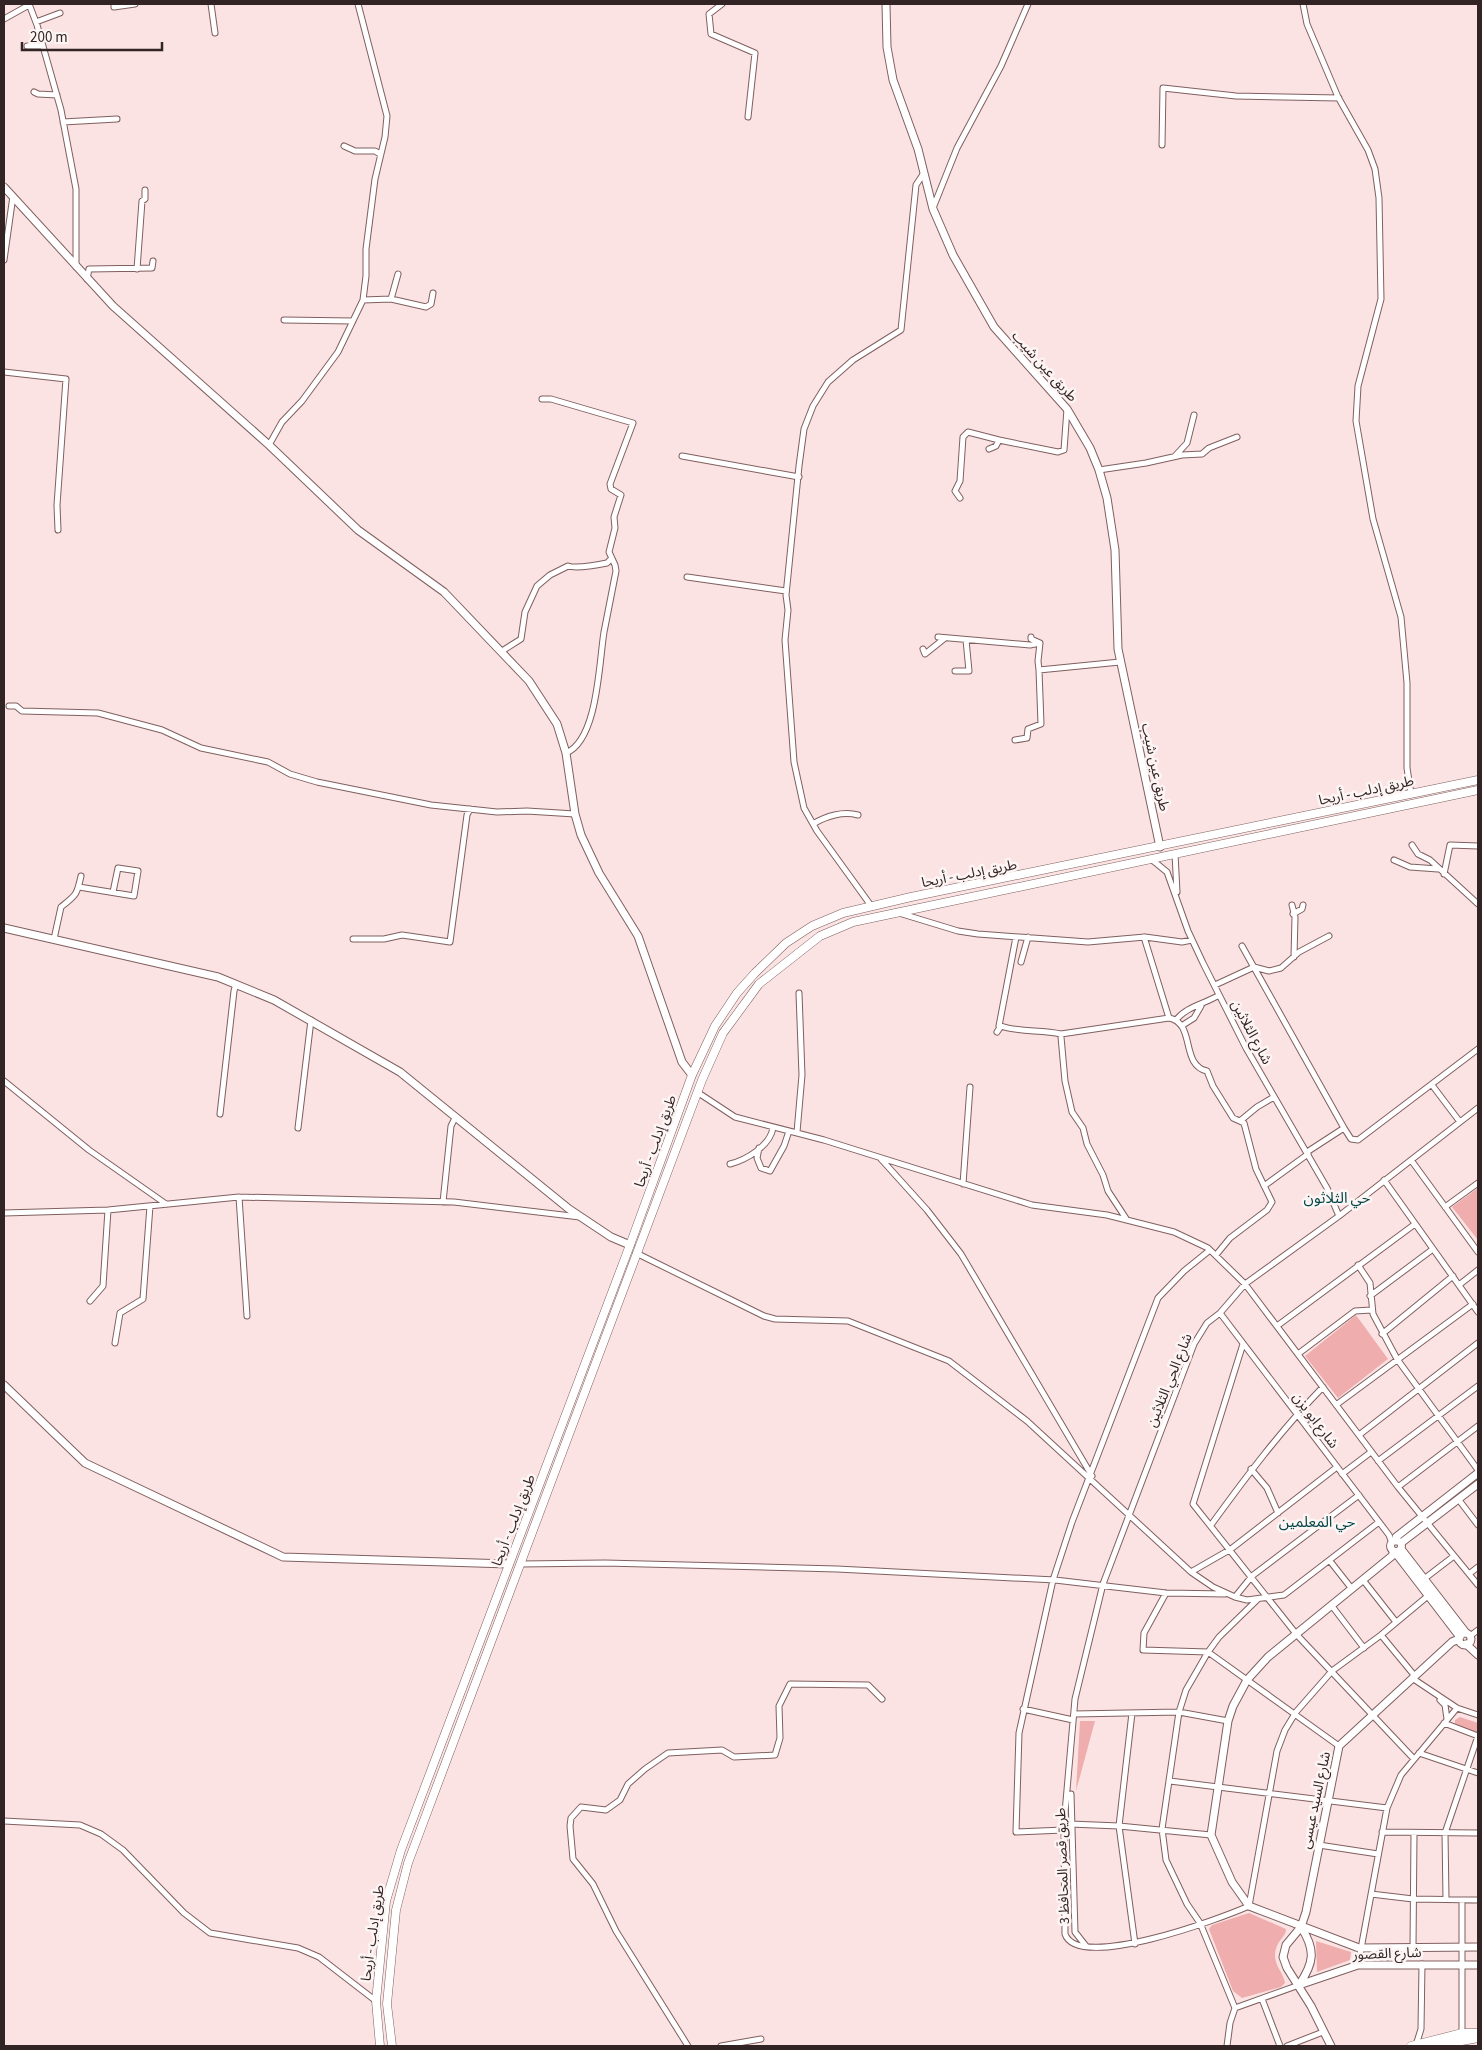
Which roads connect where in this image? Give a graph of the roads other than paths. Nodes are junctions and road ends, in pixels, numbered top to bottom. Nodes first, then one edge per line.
1 (29, 4) edge
2 (114, 4) edge
3 (135, 4) edge
4 (211, 4) edge
5 (358, 4) edge
6 (722, 4) edge
7 (886, 4) edge
8 (1028, 4) edge
9 (1303, 4) edge
10 (60, 13) dead end
11 (4, 19) edge
12 (36, 22) junction
13 (215, 33) dead end
14 (27, 46) dead end
15 (42, 46) junction
16 (34, 92) dead end
17 (57, 95) junction
18 (1339, 98) junction
19 (748, 117) dead end
20 (117, 119) dead end
21 (63, 122) junction
22 (1162, 145) dead end
23 (344, 146) dead end
24 (380, 154) junction
25 (924, 173) junction
26 (4, 188) edge
27 (145, 190) dead end
28 (13, 196) junction
29 (933, 209) junction
30 (4, 260) edge
31 (154, 260) dead end
32 (76, 266) junction
33 (137, 269) junction
34 (398, 274) dead end
35 (87, 279) junction
36 (433, 294) dead end
37 (391, 299) junction
38 (363, 300) junction
39 (284, 320) dead end
40 (353, 321) junction
41 (4, 372) edge
42 (542, 399) dead end
43 (1067, 409) junction
44 (1194, 415) dead end
45 (1236, 437) dead end
46 (999, 440) junction
47 (269, 444) junction
48 (989, 449) dead end
49 (682, 456) dead end
50 (1175, 456) junction
51 (1099, 470) junction
52 (799, 477) junction
53 (960, 498) dead end
54 (58, 530) dead end
55 (611, 560) junction
56 (687, 577) dead end
57 (786, 591) junction
58 (938, 637) dead end
59 (1031, 637) dead end
60 (944, 638) junction
61 (966, 640) junction
62 (1040, 643) junction
63 (502, 650) junction
64 (923, 650) dead end
65 (1120, 662) junction
66 (1039, 670) junction
67 (954, 671) dead end
68 (8, 706) dead end
69 (1015, 740) dead end
70 (566, 753) junction
71 (1478, 780) edge
72 (1478, 790) edge
73 (1411, 794) junction
74 (470, 809) junction
75 (575, 814) junction
76 (858, 815) dead end
77 (813, 824) junction
78 (1412, 845) dead end
79 (1478, 846) edge
80 (1160, 847) junction
81 (1175, 854) junction
82 (1116, 856) junction
83 (1151, 859) junction
84 (1394, 860) dead end
85 (1117, 865) junction
86 (1439, 869) junction
87 (1444, 874) junction
88 (81, 876) dead end
89 (79, 887) junction
90 (113, 892) junction
91 (1179, 902) junction
92 (1478, 904) edge
93 (1292, 905) dead end
94 (1304, 905) dead end
95 (872, 907) junction
96 (898, 913) junction
97 (1293, 914) junction
98 (4, 928) edge
99 (1329, 936) dead end
100 (1016, 937) junction
101 (1144, 937) junction
102 (1028, 938) junction
103 (54, 939) junction
104 (353, 939) dead end
105 (1192, 940) junction
106 (1242, 946) dead end
107 (1294, 956) junction
108 (1021, 962) dead end
109 (1254, 968) junction
110 (236, 984) junction
111 (1215, 985) junction
112 (799, 993) dead end
113 (1219, 995) junction
114 (1201, 1006) junction
115 (1169, 1018) junction
116 (311, 1020) junction
117 (1176, 1020) junction
118 (1183, 1025) junction
119 (999, 1026) junction
120 (997, 1032) dead end
121 (1061, 1034) junction
122 (1478, 1049) edge
123 (692, 1075) junction
124 (4, 1081) edge
125 (1432, 1085) junction
126 (970, 1087) dead end
127 (697, 1092) junction
128 (1274, 1097) junction
129 (1478, 1108) edge
130 (220, 1114) dead end
131 (455, 1118) junction
132 (1240, 1121) junction
133 (1460, 1122) junction
134 (298, 1128) dead end
135 (773, 1128) junction
136 (1344, 1128) junction
137 (789, 1130) junction
138 (797, 1132) junction
139 (759, 1148) junction
140 (1308, 1153) junction
141 (881, 1159) junction
142 (1410, 1160) junction
143 (730, 1164) dead end
144 (659, 1166) junction
145 (669, 1169) junction
146 (1384, 1180) junction
147 (1478, 1183) edge
148 (963, 1184) junction
149 (1264, 1186) junction
150 (239, 1197) junction
151 (444, 1202) junction
152 (166, 1204) junction
153 (150, 1206) junction
154 (1446, 1207) junction
155 (108, 1210) junction
156 (4, 1213) edge
157 (1338, 1216) junction
158 (580, 1217) junction
159 (1127, 1220) junction
160 (1415, 1224) junction
161 (630, 1245) junction
162 (1433, 1249) junction
163 (1210, 1250) junction
164 (1478, 1252) edge
165 (636, 1253) junction
166 (1216, 1255) junction
167 (1358, 1265) junction
168 (1478, 1270) edge
169 (1453, 1276) junction
170 (1245, 1284) junction
171 (1459, 1285) junction
172 (1370, 1296) junction
173 (90, 1301) dead end
174 (1473, 1304) junction
175 (1371, 1310) junction
176 (1478, 1312) edge
177 (1220, 1313) junction
178 (247, 1316) dead end
179 (1277, 1326) junction
180 (1382, 1334) junction
181 (116, 1342) dead end
182 (1478, 1343) edge
183 (1243, 1344) junction
184 (1298, 1354) junction
185 (1397, 1359) junction
186 (4, 1386) edge
187 (1478, 1386) edge
188 (1323, 1387) junction
189 (1418, 1390) junction
190 (1336, 1405) junction
191 (1297, 1414) junction
192 (1438, 1417) junction
193 (1478, 1426) edge
194 (1359, 1436) junction
195 (1457, 1442) junction
196 (1371, 1452) junction
197 (1378, 1462) junction
198 (1337, 1467) junction
199 (1251, 1469) junction
200 (1478, 1472) edge
201 (1342, 1474) junction
202 (1091, 1477) junction
203 (1478, 1484) edge
204 (1398, 1487) junction
205 (1359, 1495) junction
206 (1459, 1500) junction
207 (1278, 1513) junction
208 (1128, 1515) junction
209 (1425, 1520) junction
210 (1379, 1522) junction
211 (1211, 1525) junction
212 (1478, 1525) edge
213 (519, 1538) junction
214 (528, 1542) junction
215 (1396, 1546) junction
216 (1231, 1549) junction
217 (1454, 1556) junction
218 (1330, 1561) junction
219 (509, 1564) junction
220 (520, 1564) junction
221 (1478, 1566) edge
222 (1191, 1572) junction
223 (1469, 1574) junction
224 (1252, 1576) junction
225 (1424, 1579) junction
226 (1053, 1580) junction
227 (1363, 1580) junction
228 (1104, 1584) junction
229 (1478, 1585) edge
230 (1352, 1589) junction
231 (1166, 1593) junction
232 (1228, 1594) junction
233 (1429, 1595) junction
234 (1235, 1597) junction
235 (1258, 1598) junction
236 (1267, 1598) junction
237 (1332, 1606) junction
238 (1396, 1622) junction
239 (1478, 1630) edge
240 (1297, 1634) junction
241 (1381, 1635) junction
242 (1465, 1636) junction
243 (1478, 1645) edge
244 (1364, 1648) junction
245 (1208, 1652) junction
246 (1478, 1655) edge
247 (1332, 1671) junction
248 (1413, 1676) junction
249 (1248, 1680) junction
250 (1432, 1693) junction
251 (882, 1699) dead end
252 (1457, 1708) junction
253 (1023, 1709) junction
254 (1179, 1712) junction
255 (1132, 1713) junction
256 (1295, 1715) junction
257 (1372, 1715) junction
258 (1478, 1715) edge
259 (1073, 1717) junction
260 (1228, 1721) junction
261 (1446, 1721) junction
262 (1478, 1736) edge
263 (1340, 1746) junction
264 (1420, 1753) junction
265 (1414, 1759) junction
266 (1467, 1769) junction
267 (1478, 1773) edge
268 (1070, 1781) junction
269 (1170, 1782) junction
270 (1217, 1788) junction
271 (1268, 1794) junction
272 (1328, 1802) junction
273 (1387, 1808) junction
274 (4, 1822) edge
275 (1064, 1824) junction
276 (1073, 1824) junction
277 (1119, 1826) junction
278 (1162, 1829) junction
279 (1064, 1830) junction
280 (1382, 1832) junction
281 (1414, 1832) junction
282 (1445, 1833) junction
283 (1478, 1833) edge
284 (1211, 1835) junction
285 (1319, 1845) junction
286 (1378, 1854) junction
287 (1371, 1894) junction
288 (1413, 1899) junction
289 (1446, 1899) junction
290 (1462, 1900) junction
291 (1478, 1900) edge
292 (1249, 1906) junction
293 (1200, 1923) junction
294 (1301, 1927) junction
295 (1135, 1944) junction
296 (1087, 1946) junction
297 (1413, 1947) junction
298 (1461, 1947) junction
299 (1478, 1947) edge
300 (1359, 1948) junction
301 (1422, 1964) junction
302 (1358, 1965) junction
303 (1461, 1965) junction
304 (1478, 1965) edge
305 (1299, 1985) junction
306 (1262, 1999) junction
307 (376, 2001) junction
308 (1235, 2008) junction
309 (1323, 2032) junction
310 (1462, 2033) junction
311 (1478, 2033) edge
312 (1478, 2038) edge
313 (761, 2039) dead end
314 (1415, 2045) edge
315 (380, 2046) edge
316 (392, 2046) edge
317 (688, 2046) edge
318 (721, 2046) edge
319 (1227, 2046) edge
320 (1280, 2046) edge
321 (1287, 2046) edge
322 (1331, 2046) edge
323 (1435, 2046) edge

1 - 11 street
1 - 12 street
2 - 3 street
4 - 13 street
5 - 24 street
6 - 19 street
7 - 25 street, طريق عين شيب
8 - 29 street
9 - 18 street
10 - 12 street
12 - 15 street
14 - 15 street
15 - 17 street
16 - 17 street
17 - 21 street
18 - 22 street
18 - 73 street
20 - 21 street
21 - 32 street
23 - 24 street
24 - 38 street
25 - 29 street, طريق عين شيب
25 - 52 street
26 - 28 street
27 - 33 street
28 - 30 street
28 - 32 street
29 - 43 street, طريق عين شيب
31 - 33 street
32 - 35 street
33 - 35 street
34 - 37 street
35 - 47 street
36 - 37 street
37 - 38 street
38 - 40 street
39 - 40 street
40 - 47 street
41 - 54 street
42 - 55 street
43 - 46 street
43 - 51 street, طريق عين شيب
44 - 50 street
45 - 50 street
46 - 48 street
46 - 53 street
47 - 63 street
49 - 52 street
50 - 51 street
51 - 65 street, طريق عين شيب
52 - 57 street
55 - 63 street
55 - 70 street
56 - 57 street
57 - 77 street
58 - 60 street
59 - 62 street
60 - 61 street
60 - 64 street
61 - 62 street
61 - 67 street
62 - 66 street
63 - 70 street
65 - 66 street
65 - 80 street, طريق عين شيب
66 - 69 street
68 - 74 street
70 - 75 street
71 - 73 main road, طريق إدلب - أريحا
72 - 81 main road, طريق إدلب - أريحا
73 - 80 main road, طريق إدلب - أريحا
74 - 75 street
74 - 104 street
75 - 123 street
76 - 77 street
77 - 95 street
78 - 86 street
79 - 87 street
80 - 82 main road, طريق إدلب - أريحا
81 - 83 main road, طريق إدلب - أريحا
81 - 91 street
82 - 85 main road
82 - 95 main road, طريق إدلب - أريحا
83 - 85 main road, طريق إدلب - أريحا
83 - 91 street, شارع الثلاثين
84 - 86 street
85 - 96 main road, طريق إدلب - أريحا
86 - 87 street
87 - 92 street
88 - 89 street
89 - 90 street
89 - 103 street
90 - 90 street
91 - 105 street, شارع الثلاثين
93 - 97 street
94 - 97 street
95 - 123 main road, طريق إدلب - أريحا
96 - 100 street
96 - 127 main road, طريق إدلب - أريحا
97 - 107 street
98 - 103 street
99 - 107 street
100 - 102 street
100 - 119 street
101 - 102 street
101 - 105 street
101 - 115 street
102 - 108 street
103 - 110 street
105 - 111 street, شارع الثلاثين
106 - 109 street
107 - 109 street
109 - 111 street
109 - 136 street
110 - 116 street
110 - 130 street
111 - 113 street, شارع الثلاثين
112 - 138 street
113 - 114 street
113 - 128 street, شارع الثلاثين
114 - 117 street
114 - 118 street
115 - 117 street
115 - 121 street
116 - 131 street
116 - 134 street
117 - 118 street
118 - 132 street
119 - 120 street
119 - 121 street
121 - 159 street
122 - 125 street
123 - 144 main road, طريق إدلب - أريحا
124 - 152 street
125 - 133 street
125 - 136 street
126 - 148 street
127 - 135 street
127 - 145 main road, طريق إدلب - أريحا
128 - 132 street
128 - 140 street, شارع الثلاثين
129 - 133 street, شارع الحي الثلاثين
131 - 151 street
131 - 158 street
132 - 149 street
133 - 142 street, شارع الحي الثلاثين
135 - 137 street
135 - 139 street
136 - 140 street
137 - 138 street
137 - 139 street
138 - 141 street
139 - 143 street
140 - 149 street
140 - 157 street, شارع الثلاثين
141 - 148 street
141 - 202 street
142 - 146 street, شارع الحي الثلاثين
142 - 154 street
144 - 145 main road
144 - 161 main road, طريق إدلب - أريحا
145 - 165 main road, طريق إدلب - أريحا
146 - 157 street, شارع الحي الثلاثين
146 - 160 street
147 - 154 street
148 - 159 street
149 - 166 street
150 - 151 street
150 - 152 street
150 - 178 street
151 - 158 street
152 - 153 street
153 - 155 street
153 - 181 street
154 - 164 street
155 - 156 street
155 - 173 street
157 - 170 street, شارع الحي الثلاثين
158 - 161 street
159 - 163 street
160 - 162 street
160 - 167 street
161 - 213 main road, طريق إدلب - أريحا
162 - 169 street
162 - 172 street
163 - 166 street
163 - 202 street
165 - 202 street
165 - 214 main road, طريق إدلب - أريحا
166 - 170 street
167 - 172 street
167 - 179 street
168 - 171 street
169 - 171 street
169 - 180 street
170 - 177 street, شارع الحي الثلاثين
170 - 179 street
171 - 174 street
172 - 175 street
174 - 176 street
174 - 185 street
175 - 180 street
175 - 184 street
177 - 183 street, شارع ابو يزن
177 - 208 street, شارع الحي الثلاثين
179 - 184 street
180 - 185 street
182 - 189 street
183 - 191 street, شارع ابو يزن
183 - 211 street
184 - 188 street
185 - 189 street
185 - 190 street
186 - 219 street
187 - 192 street
188 - 190 street
188 - 191 street
189 - 192 street
189 - 194 street
190 - 194 street
191 - 198 street, شارع ابو يزن
191 - 199 street
192 - 195 street
192 - 197 street
193 - 195 street
194 - 196 street
195 - 200 street
195 - 204 street
196 - 197 street
196 - 201 street
197 - 204 street
198 - 201 street, شارع ابو يزن
198 - 207 street
199 - 207 street
199 - 211 street
200 - 209 street
201 - 205 street, شارع ابو يزن
202 - 208 street
202 - 226 street
203 - 206 street
204 - 209 street
205 - 210 street, شارع ابو يزن
205 - 224 street
206 - 209 street
206 - 212 street
207 - 216 street
208 - 222 street
208 - 228 street, شارع الحي الثلاثين
209 - 215 street
209 - 217 street
210 - 215 street, شارع ابو يزن
210 - 218 street
211 - 216 street
213 - 214 main road
213 - 219 main road, طريق إدلب - أريحا
214 - 220 main road, طريق إدلب - أريحا
215 - 225 street
215 - 227 street
215 - 233 street
216 - 222 street
216 - 224 street
217 - 223 street
217 - 225 street
218 - 230 street
218 - 236 street
219 - 307 main road, طريق إدلب - أريحا
220 - 226 street
220 - 316 main road, طريق إدلب - أريحا
221 - 223 street
222 - 232 street
223 - 229 street
224 - 234 street
224 - 236 street
225 - 242 street
226 - 228 street
226 - 253 street
227 - 230 street
227 - 238 street
228 - 231 street
228 - 259 street, شارع الحي الثلاثين
230 - 237 street
231 - 232 street
231 - 245 street
232 - 234 street
233 - 238 street
233 - 242 street
234 - 235 street
235 - 236 street
235 - 245 street
236 - 240 street
237 - 240 street
237 - 244 street
238 - 241 street
239 - 242 street
240 - 247 street
240 - 249 street
241 - 244 street
241 - 248 street
242 - 243 street
242 - 246 street
242 - 248 street, شارع السيد عيسى
244 - 247 street
245 - 249 street
245 - 254 street
247 - 256 street
247 - 257 street
248 - 250 street
248 - 257 street, شارع السيد عيسى
249 - 256 street
249 - 260 street
250 - 252 street
250 - 261 street
251 - 317 street
252 - 258 street
252 - 261 street
253 - 259 street
253 - 279 street
254 - 255 street
254 - 260 street
254 - 269 street
255 - 259 street
255 - 277 street
256 - 263 street
256 - 271 street
257 - 263 street, شارع السيد عيسى
257 - 265 street
259 - 268 street, شارع الحي الثلاثين
260 - 270 street
261 - 262 street
261 - 264 street
262 - 266 street
263 - 272 street, شارع السيد عيسى
264 - 265 street
264 - 266 street
265 - 273 street
266 - 267 street
266 - 282 street
268 - 275 street
268 - 276 street, طريق قصر المحافظ 3
269 - 270 street
269 - 278 street
270 - 271 street
270 - 284 street
271 - 272 street
271 - 292 street
272 - 273 street
272 - 285 street, شارع السيد عيسى
273 - 280 street
274 - 307 street
275 - 276 street
275 - 279 street
276 - 277 street
276 - 296 street, طريق قصر المحافظ 3
277 - 278 street
277 - 295 street
278 - 284 street
278 - 293 street
279 - 296 street
280 - 281 street
280 - 286 street
281 - 282 street
281 - 288 street
282 - 283 street
282 - 289 street
284 - 292 street
285 - 286 street
285 - 294 street, شارع السيد عيسى
286 - 287 street
287 - 288 street
287 - 300 street
288 - 289 street
288 - 297 street
289 - 290 street
290 - 291 street
290 - 298 street
292 - 293 street
292 - 294 street
293 - 295 street
293 - 308 street
294 - 300 street
294 - 305 street
294 - 305 street
295 - 296 street
297 - 298 street, شارع القصور
297 - 300 street, شارع القصور
298 - 299 street, شارع القصور
298 - 303 street
300 - 302 street
301 - 302 street, شارع القصور
301 - 303 street, شارع القصور
301 - 314 street
302 - 305 street, شارع القصور
303 - 304 street, شارع القصور
303 - 310 street
305 - 306 street
305 - 309 street
306 - 308 street
306 - 320 street
307 - 315 main road, طريق إدلب - أريحا
308 - 319 street
309 - 321 street
309 - 322 street
310 - 311 main road
310 - 314 main road
312 - 323 main road
313 - 318 street

